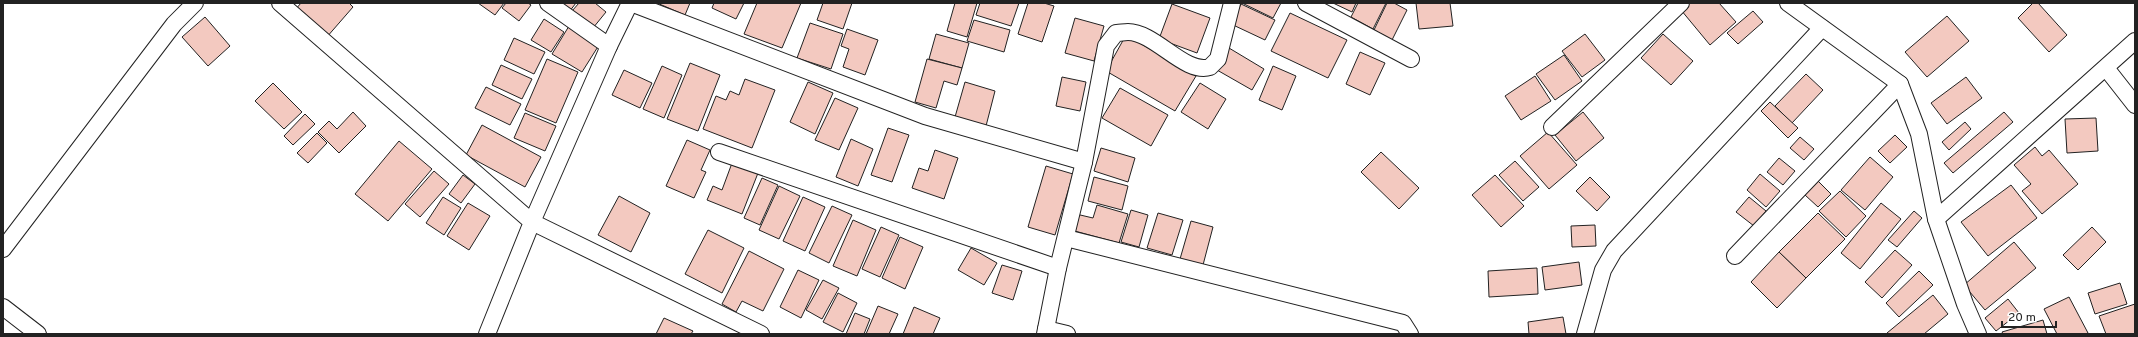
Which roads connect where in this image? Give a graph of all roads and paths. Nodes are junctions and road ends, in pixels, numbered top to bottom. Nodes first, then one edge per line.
1 (195, 3) edge
2 (280, 3) edge
3 (548, 3) edge
4 (631, 3) edge
5 (1232, 3) edge
6 (1306, 3) edge
7 (1681, 3) edge
8 (1788, 3) edge
9 (1822, 28) junction
10 (2135, 41) edge
11 (609, 46) junction
12 (1411, 59) dead end
13 (2106, 68) junction
14 (1900, 84) junction
15 (2135, 105) edge
16 (1552, 127) dead end
17 (719, 152) dead end
18 (1084, 162) junction
19 (1936, 219) junction
20 (532, 222) junction
21 (1066, 238) junction
22 (3, 249) edge
23 (1735, 256) dead end
24 (1058, 268) junction
25 (3, 307) edge
26 (1046, 331) edge
27 (38, 334) edge
28 (487, 334) edge
29 (761, 334) edge
30 (1067, 334) edge
31 (1410, 334) edge
32 (1585, 334) edge
33 (1978, 334) edge

1 - 22 street
2 - 20 street
3 - 11 street
4 - 11 street
4 - 18 street
5 - 18 street
6 - 12 street
7 - 16 street
8 - 9 street
9 - 14 street
9 - 32 street
10 - 13 street
11 - 20 street
13 - 15 street
13 - 19 street
14 - 19 street
14 - 23 street
17 - 24 street
18 - 21 street
19 - 33 street
20 - 28 street
20 - 29 street
21 - 24 street
21 - 31 street
24 - 26 street
25 - 27 street
26 - 30 street

